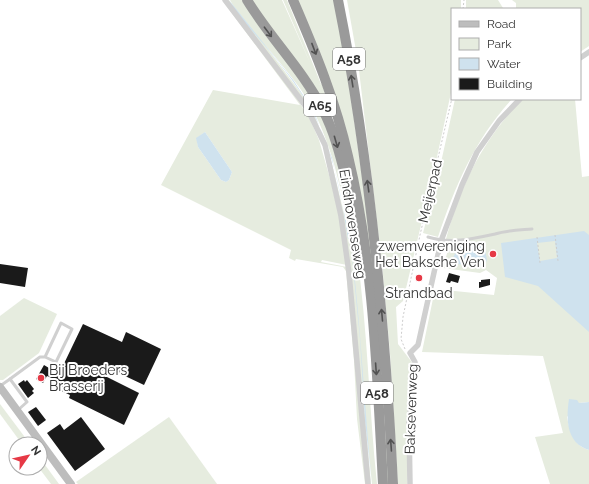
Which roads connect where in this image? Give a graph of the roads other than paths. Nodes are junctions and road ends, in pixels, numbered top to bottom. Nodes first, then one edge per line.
1 (225, 0) edge
2 (247, 0) edge
3 (293, 0) edge
4 (338, 0) edge
5 (519, 100) edge
6 (361, 226) junction
7 (532, 229) dead end
8 (428, 237) dead end
9 (441, 241) junction
10 (45, 357) junction
11 (10, 379) junction
12 (0, 387) edge
13 (17, 410) junction
14 (71, 484) edge
15 (368, 484) edge
16 (383, 484) edge
17 (393, 484) edge
18 (410, 484) edge

1 - 15 street, Eindhovenseweg
2 -> 6 highway, A65
3 -> 6 highway, A58
17 -> 4 highway, A58
5 - 9 street, Baksevenweg
6 -> 16 highway, A58
7 - 9 lane
8 - 9 lane
9 - 18 street, Baksevenweg
10 - 10 lane
10 - 11 lane
11 - 12 lane
11 - 13 lane
12 - 13 street
13 - 14 street

